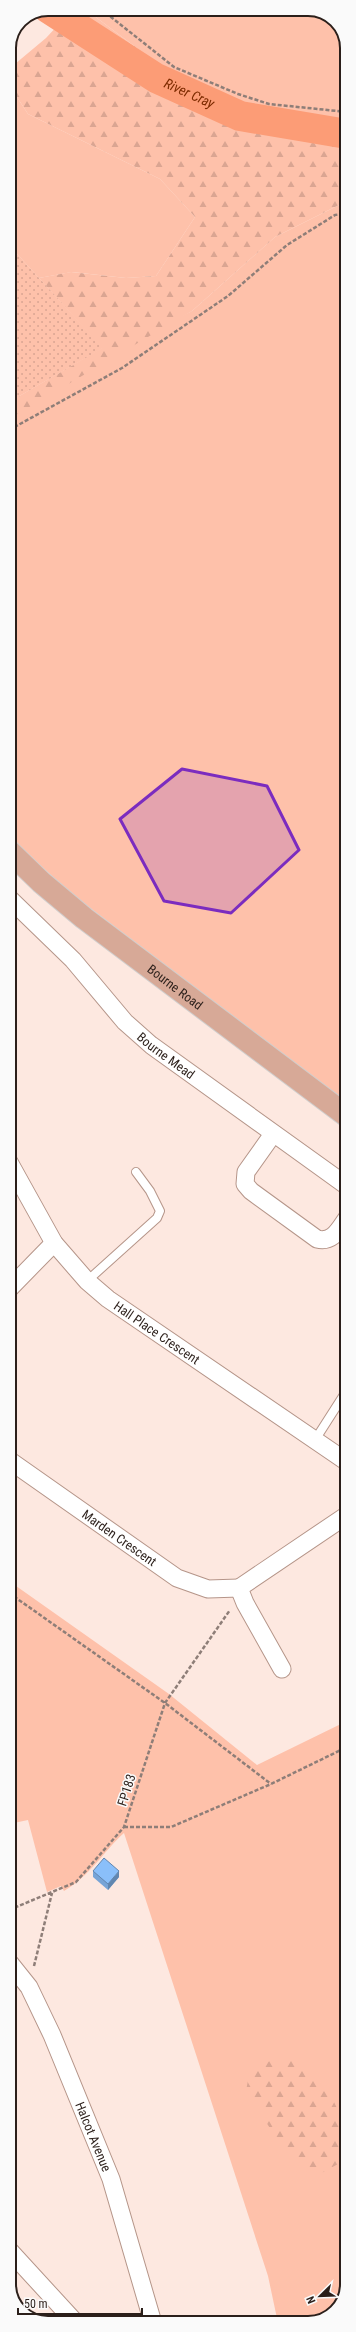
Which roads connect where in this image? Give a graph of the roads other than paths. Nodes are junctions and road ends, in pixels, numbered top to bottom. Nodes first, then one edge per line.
1 (16, 858) edge
2 (16, 905) edge
3 (340, 1111) edge
4 (274, 1134) junction
5 (136, 1172) dead end
6 (16, 1175) edge
7 (340, 1181) edge
8 (340, 1228) edge
9 (54, 1243) junction
10 (16, 1281) edge
11 (87, 1281) junction
12 (340, 1401) edge
13 (315, 1440) junction
14 (340, 1457) edge
15 (16, 1465) edge
16 (340, 1520) edge
17 (239, 1588) junction
18 (282, 1669) dead end
19 (16, 1971) edge
20 (16, 2258) edge
21 (70, 2316) edge
22 (151, 2316) edge

1 - 3 main road, Bourne Road
2 - 4 street, Bourne Mead
4 - 7 street, Bourne Mead
4 - 8 street
5 - 11 lane
6 - 9 street, Hall Place Crescent
9 - 10 street
9 - 11 street, Hall Place Crescent
11 - 13 street, Hall Place Crescent
12 - 13 lane
13 - 14 street, Hall Place Crescent
15 - 17 street, Marden Crescent
16 - 17 street
17 - 18 street
19 - 22 street, Halcot Avenue
20 - 21 street

